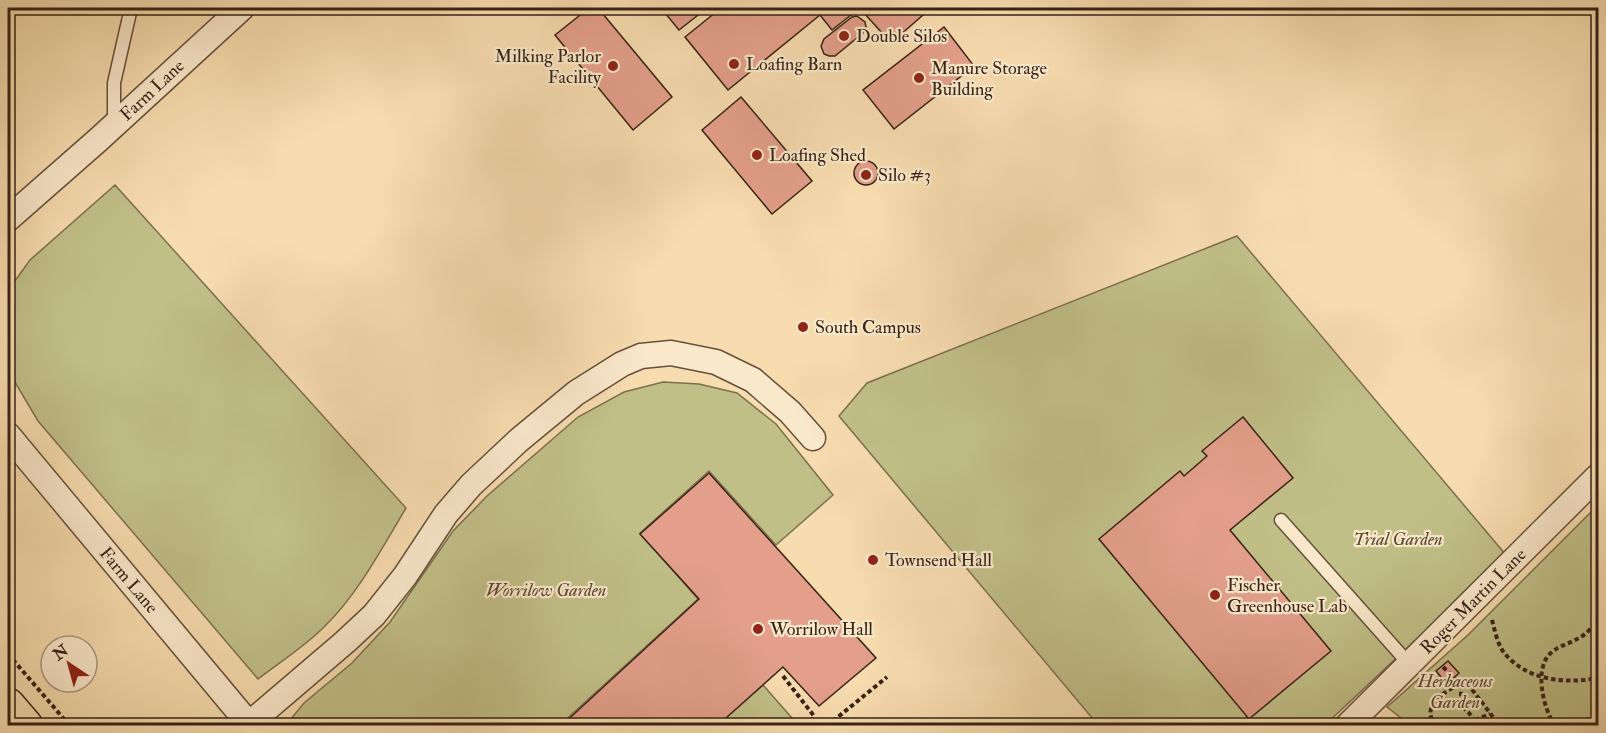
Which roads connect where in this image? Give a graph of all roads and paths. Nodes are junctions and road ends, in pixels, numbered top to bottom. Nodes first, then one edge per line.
1 (131, 8) edge
2 (242, 8) edge
3 (114, 126) junction
4 (8, 219) edge
5 (8, 435) edge
6 (813, 438) dead end
7 (1599, 476) edge
8 (1281, 520) dead end
9 (1492, 620) dead end
10 (1599, 621) edge
11 (8, 654) edge
12 (1410, 665) junction
13 (783, 676) dead end
14 (887, 677) dead end
15 (1543, 677) junction
16 (1599, 678) edge
17 (1461, 684) junction
18 (8, 705) edge
19 (1490, 714) junction
20 (1599, 716) edge
21 (1475, 723) edge
22 (249, 725) edge
23 (26, 726) edge
24 (70, 726) edge
25 (809, 726) edge
26 (826, 726) edge
27 (1347, 726) edge
28 (1436, 726) edge
29 (1500, 726) edge
30 (1555, 726) edge
31 (1571, 726) edge

1 - 3 lane
2 - 3 street, Farm Lane
3 - 4 street, Farm Lane
5 - 22 street, Farm Lane
6 - 22 street
7 - 12 street, Roger Martin Lane
8 - 12 lane
9 - 15 path
10 - 15 path
11 - 24 path
12 - 27 street, Roger Martin Lane
13 - 25 path
14 - 26 path
15 - 16 path
15 - 30 path
17 - 19 path
17 - 21 path
17 - 28 path
18 - 23 main road
19 - 21 path
19 - 29 path
20 - 31 path

